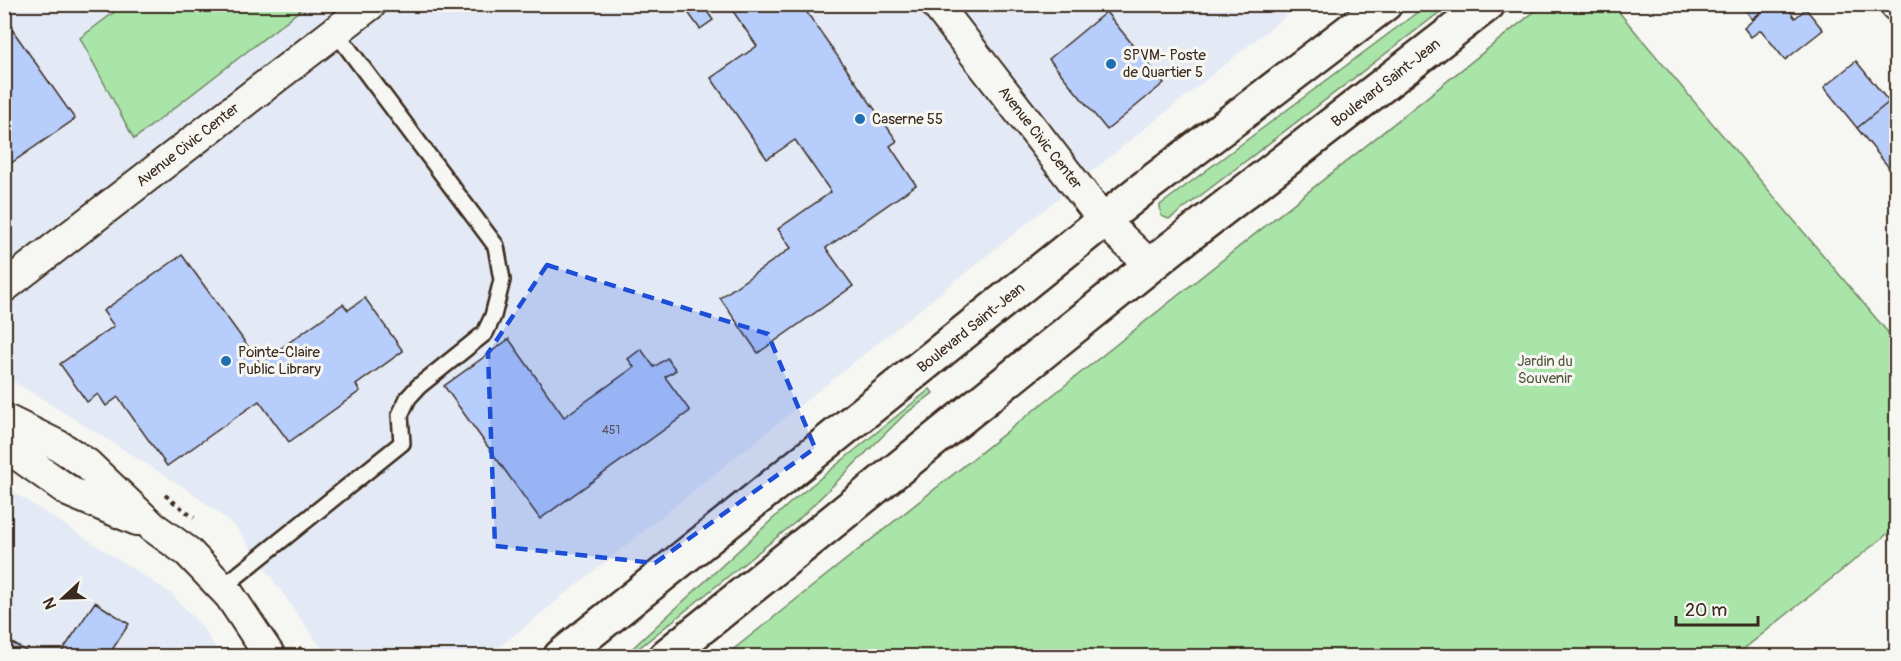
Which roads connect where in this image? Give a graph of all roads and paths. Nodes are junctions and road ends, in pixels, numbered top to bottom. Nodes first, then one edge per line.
1 (371, 4) edge
2 (936, 4) edge
3 (1385, 4) edge
4 (1488, 4) edge
5 (335, 31) junction
6 (1104, 221) junction
7 (1151, 266) junction
8 (4, 286) edge
9 (4, 418) edge
10 (4, 445) edge
11 (153, 527) junction
12 (223, 587) junction
13 (270, 657) edge
14 (561, 657) edge
15 (666, 657) edge

1 - 5 street, Avenue Civic Center
2 - 6 street, Avenue Civic Center
3 - 6 main road, Boulevard Saint-Jean
4 - 7 main road, Boulevard Saint-Jean
5 - 8 street, Avenue Civic Center
5 - 12 lane
6 - 7 street, Avenue Civic Center
6 - 14 main road, Boulevard Saint-Jean
7 - 15 main road, Boulevard Saint-Jean
9 - 11 street
10 - 11 street
11 - 12 street
12 - 13 street

